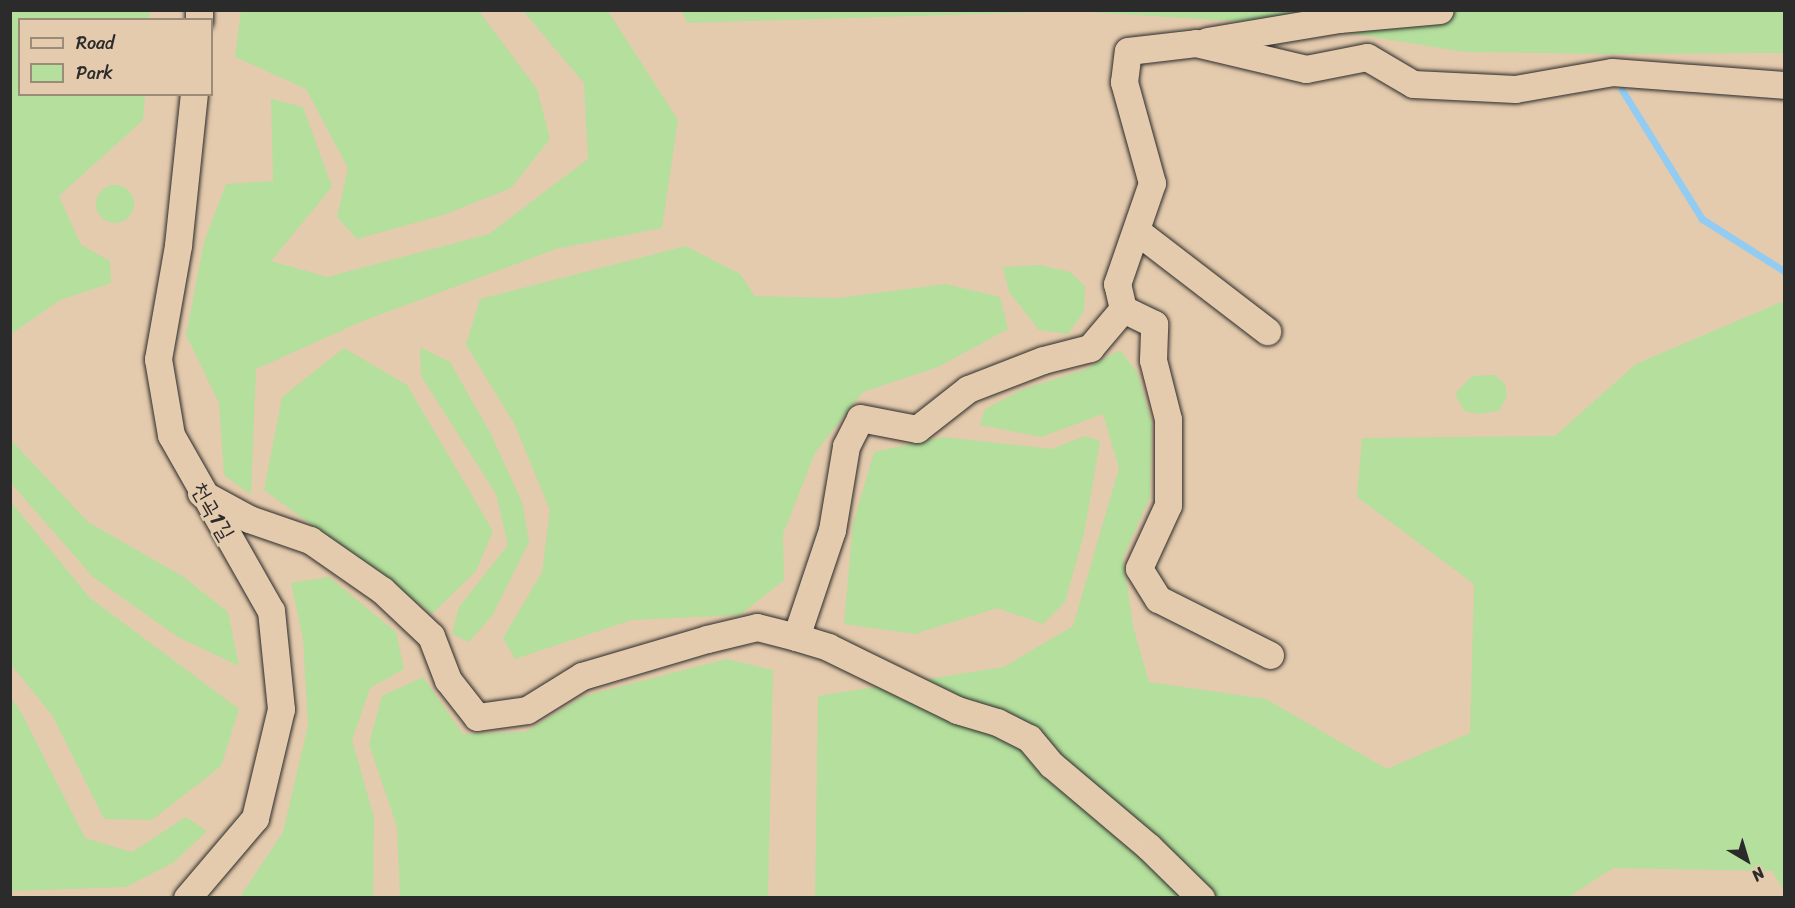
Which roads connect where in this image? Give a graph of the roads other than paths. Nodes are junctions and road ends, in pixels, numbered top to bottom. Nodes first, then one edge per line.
1 (1440, 10) edge
2 (1196, 43) junction
3 (1785, 84) edge
4 (194, 96) edge
5 (1138, 232) junction
6 (1123, 309) junction
7 (1267, 331) dead end
8 (201, 493) junction
9 (796, 637) junction
10 (1270, 655) dead end
11 (187, 897) edge
12 (1201, 897) edge

1 - 2 street
2 - 3 street
2 - 5 street
4 - 8 street, 천곡1길
5 - 6 street
5 - 7 street
6 - 9 street
6 - 10 street
8 - 9 street
8 - 11 street, 천곡1길
9 - 12 street

